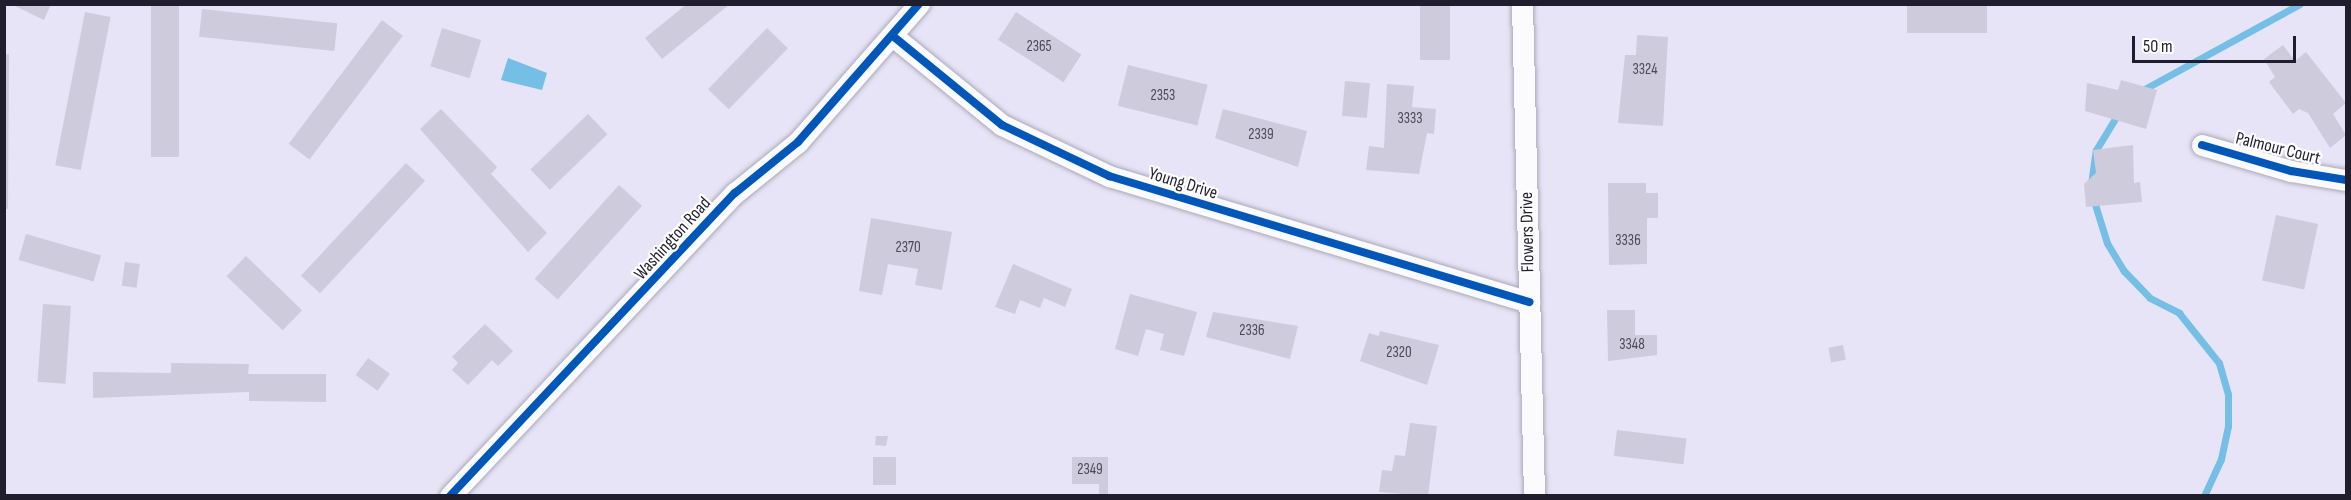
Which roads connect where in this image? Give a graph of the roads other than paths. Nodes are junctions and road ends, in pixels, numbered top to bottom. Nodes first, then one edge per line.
1 (919, 4) edge
2 (1522, 4) edge
3 (894, 37) junction
4 (2202, 145) dead end
5 (2346, 180) edge
6 (1530, 302) junction
7 (450, 495) edge
8 (1534, 495) edge

1 - 3 street, Washington Road
2 - 6 street, Flowers Drive
3 - 6 street, Young Drive
3 - 7 street, Washington Road
4 - 5 street, Palmour Court
6 - 8 street, Flowers Drive

